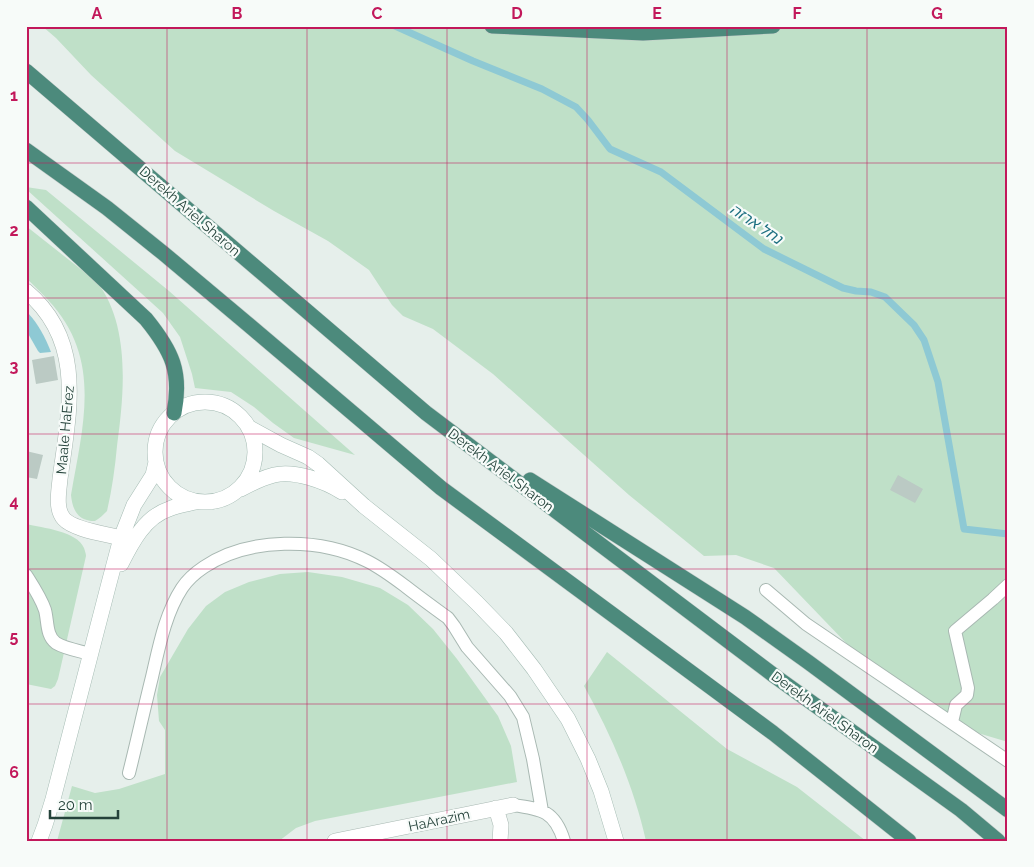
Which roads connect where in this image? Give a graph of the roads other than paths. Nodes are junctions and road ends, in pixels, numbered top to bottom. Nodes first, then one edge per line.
1 (492, 26) edge
2 (773, 26) edge
3 (26, 71) edge
4 (26, 150) edge
5 (26, 207) edge
6 (26, 291) edge
7 (423, 410) junction
8 (174, 413) junction
9 (248, 427) junction
10 (156, 462) junction
11 (237, 491) junction
12 (196, 502) junction
13 (364, 506) junction
14 (122, 538) junction
15 (26, 575) edge
16 (1008, 585) edge
17 (108, 587) junction
18 (766, 590) dead end
19 (90, 654) junction
20 (952, 722) junction
21 (1008, 761) edge
22 (129, 773) dead end
23 (513, 805) joint
24 (496, 808) junction
25 (1008, 810) edge
26 (542, 811) junction
27 (373, 837) edge
28 (39, 841) edge
29 (335, 841) edge
30 (500, 841) edge
31 (564, 841) edge
32 (616, 841) edge
33 (910, 841) edge
34 (998, 841) edge

1 - 2 highway
3 - 7 highway, Derekh Ariel Sharon
4 - 33 highway
5 - 8 highway
6 - 14 main road, Maale HaErez
7 - 25 highway
7 - 34 highway, Derekh Ariel Sharon
8 - 9 main road
8 - 10 main road
9 - 11 main road
9 - 13 main road
10 - 12 main road
10 - 14 main road
11 - 12 main road
11 - 13 main road
12 - 17 main road
13 - 32 main road
14 - 17 main road
15 - 19 lane
16 - 20 lane
17 - 19 main road
18 - 20 lane
19 - 28 main road
20 - 21 lane
22 - 26 lane
23 - 24 main road, HaArazim
23 - 26 lane
24 - 27 main road, HaArazim
24 - 30 main road
26 - 31 lane
27 - 29 main road, HaArazim

